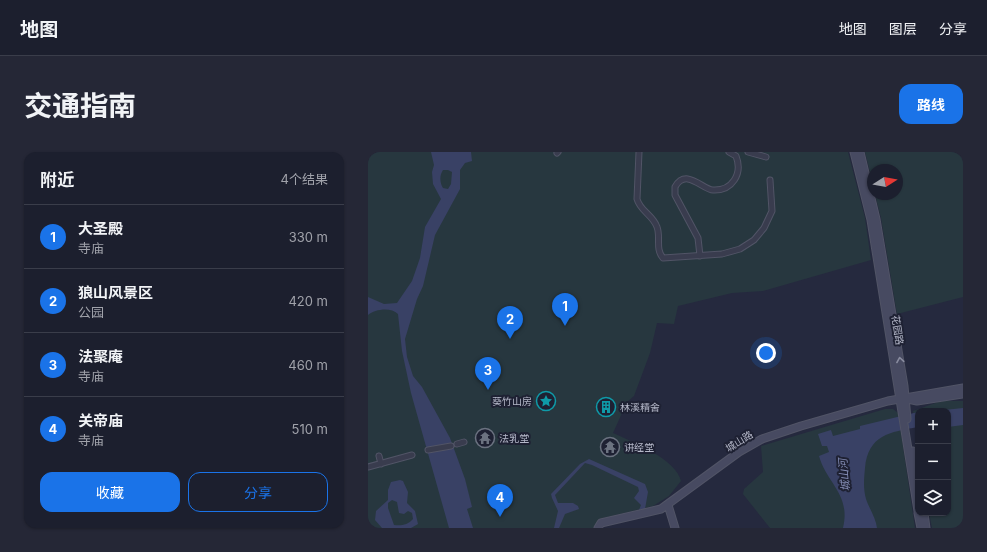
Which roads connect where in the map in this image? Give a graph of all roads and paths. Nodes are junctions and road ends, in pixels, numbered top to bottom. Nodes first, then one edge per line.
1 (639, 152) edge
2 (729, 152) edge
3 (748, 152) edge
4 (854, 152) edge
5 (860, 152) edge
6 (738, 154) edge
7 (766, 157) dead end
8 (770, 180) dead end
9 (700, 256) junction
10 (963, 388) edge
11 (963, 394) edge
12 (902, 399) junction
13 (907, 430) junction
14 (464, 442) dead end
15 (457, 444) dead end
16 (451, 446) dead end
17 (428, 450) dead end
18 (412, 455) dead end
19 (379, 456) dead end
20 (381, 464) junction
21 (368, 467) edge
22 (918, 480) edge
23 (915, 490) edge
24 (668, 505) junction
25 (919, 516) edge
26 (924, 516) edge
27 (598, 528) edge
28 (675, 528) edge
29 (921, 528) edge
30 (926, 528) edge

1 - 9 street
2 - 6 street
3 - 7 street
4 - 12 main road, 花园路
12 -> 5 main road, 花园路
6 - 9 street
8 - 9 street
10 - 12 main road, 城山路
11 - 12 main road, 城山路
12 - 13 main road, 花园路
12 - 24 main road, 城山路
13 - 22 main road, 花园路
13 - 23 main road, 花园路
14 - 15 street
16 - 17 street
18 - 20 street
19 - 20 street
20 - 21 street
24 - 27 main road, 城山路
24 - 28 main road
25 - 29 main road, 花园路
26 - 30 main road

